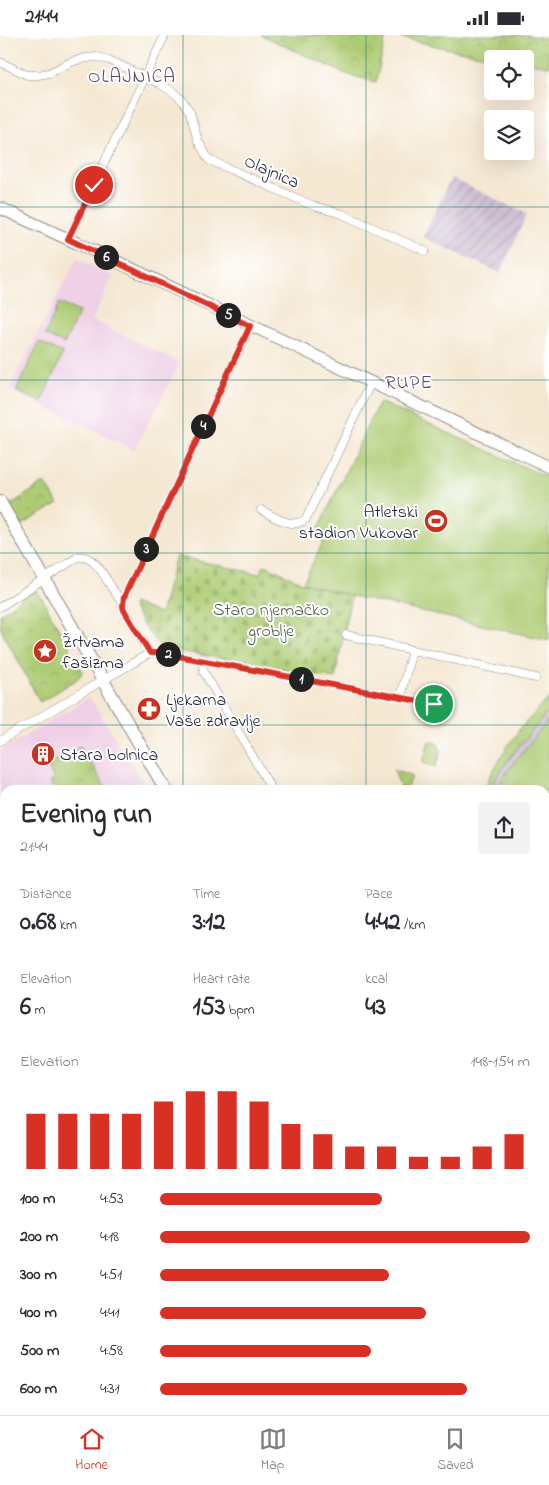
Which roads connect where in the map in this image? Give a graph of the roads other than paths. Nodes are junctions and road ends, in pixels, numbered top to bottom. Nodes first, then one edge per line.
1 (165, 35) edge
2 (0, 62) edge
3 (145, 76) junction
4 (0, 208) edge
5 (68, 239) junction
6 (425, 251) dead end
7 (250, 326) junction
8 (371, 382) junction
9 (549, 467) edge
10 (0, 502) edge
11 (261, 510) dead end
12 (44, 578) junction
13 (123, 602) junction
14 (0, 607) edge
15 (346, 635) dead end
16 (412, 650) junction
17 (150, 653) junction
18 (202, 661) junction
19 (536, 678) dead end
20 (103, 680) junction
21 (400, 697) junction
22 (443, 716) dead end
23 (0, 741) edge
24 (163, 785) edge
25 (269, 785) edge

1 - 3 street
2 - 3 street, Olajnica
3 - 5 street
3 - 6 street, Olajnica
4 - 5 street
5 - 7 street
7 - 8 street
7 - 13 street
8 - 9 street
8 - 11 street
10 - 12 main road
12 - 13 street
12 - 14 street
12 - 20 main road
13 - 17 street
15 - 16 street
16 - 19 street
16 - 21 street
17 - 18 street
17 - 20 street
18 - 21 street
18 - 25 street
20 - 23 street
20 - 24 main road
21 - 22 street

